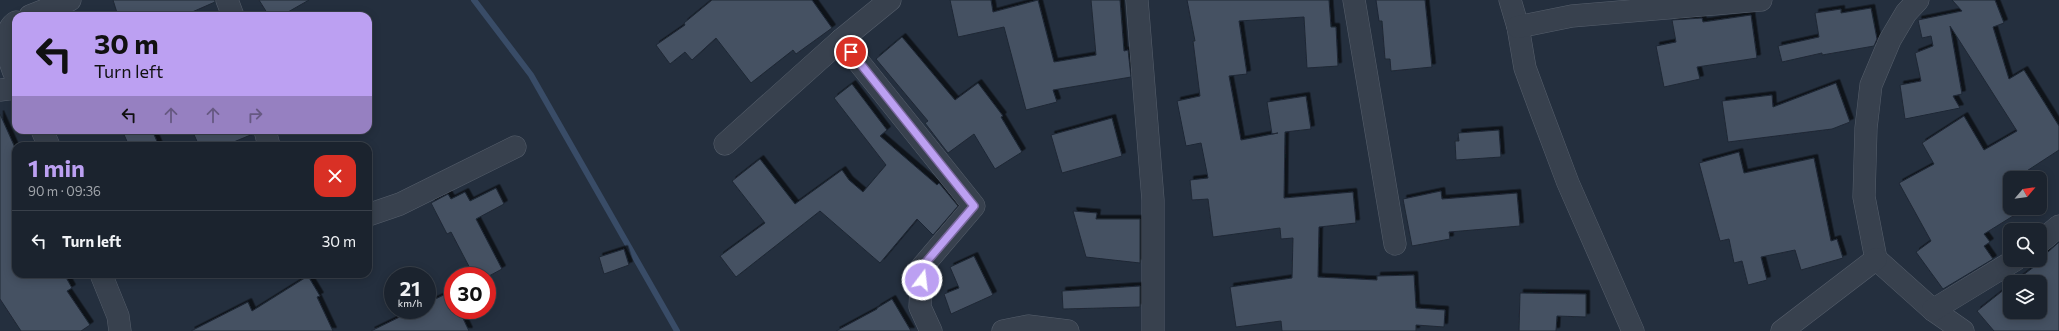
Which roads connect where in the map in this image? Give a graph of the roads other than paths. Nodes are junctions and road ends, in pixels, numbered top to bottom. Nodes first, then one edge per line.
1 (70, 0) edge
2 (227, 0) edge
3 (890, 0) edge
4 (1137, 0) edge
5 (1354, 0) edge
6 (1510, 0) edge
7 (1761, 0) edge
8 (1918, 0) edge
9 (40, 12) edge
10 (232, 12) edge
11 (1518, 27) junction
12 (12, 28) edge
13 (841, 40) junction
14 (12, 62) edge
15 (12, 88) edge
16 (0, 90) edge
17 (725, 144) dead end
18 (515, 147) dead end
19 (372, 214) edge
20 (2059, 226) edge
21 (2047, 236) edge
22 (1395, 244) dead end
23 (1876, 259) junction
24 (2004, 267) edge
25 (103, 278) edge
26 (1933, 310) junction
27 (120, 331) edge
28 (931, 331) edge
29 (1004, 331) edge
30 (1065, 331) edge
31 (1068, 331) edge
32 (1153, 331) edge
33 (1633, 331) edge
34 (1782, 331) edge
35 (1963, 331) edge

1 - 9 street
2 - 10 street
3 - 13 street
4 - 32 street
5 - 22 street
6 - 11 street
7 - 11 street
8 - 23 street
11 - 33 street
12 - 14 street
13 - 17 street
13 - 28 street
15 - 16 street
18 - 19 street
20 - 21 street
23 - 26 street
23 - 34 street
24 - 26 street
25 - 27 street
26 - 35 street
29 - 30 street
30 - 31 street

